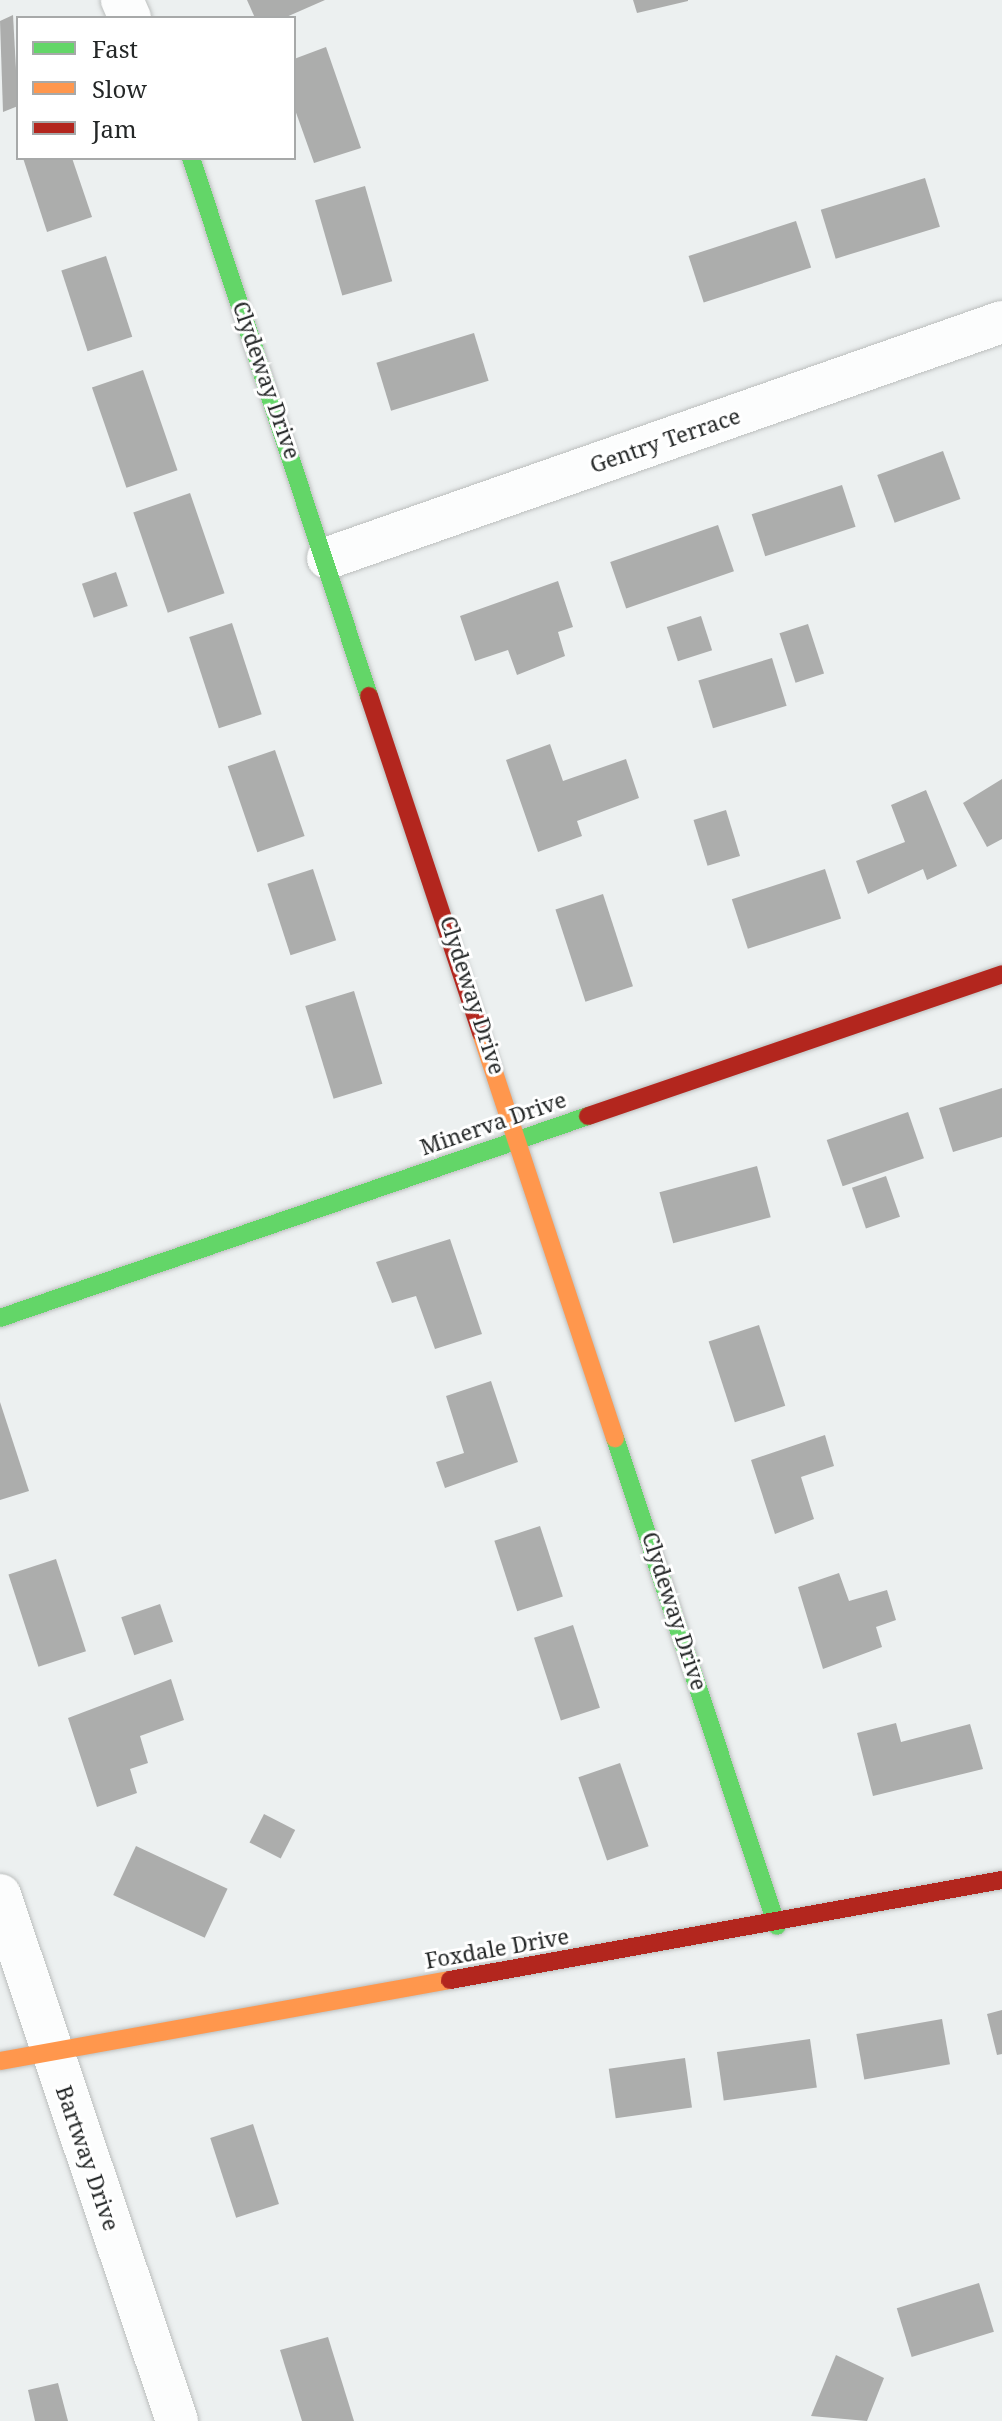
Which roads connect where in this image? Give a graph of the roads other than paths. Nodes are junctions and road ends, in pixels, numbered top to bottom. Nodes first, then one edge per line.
1 (192, 160) edge
2 (1002, 322) edge
3 (328, 558) junction
4 (1002, 974) edge
5 (521, 1139) junction
6 (0, 1318) edge
7 (1002, 1880) edge
8 (0, 1895) edge
9 (777, 1926) junction
10 (52, 2052) junction
11 (0, 2061) edge
12 (177, 2421) edge

1 - 3 street, Clydeway Drive
2 - 3 street, Gentry Terrace
3 - 5 street, Clydeway Drive
4 - 5 street, Minerva Drive
5 - 6 street, Minerva Drive
5 - 9 street, Clydeway Drive
7 - 9 street, Foxdale Drive
8 - 10 street, Bartway Drive
9 - 10 street, Foxdale Drive
10 - 11 street, Foxdale Drive
10 - 12 street, Bartway Drive

